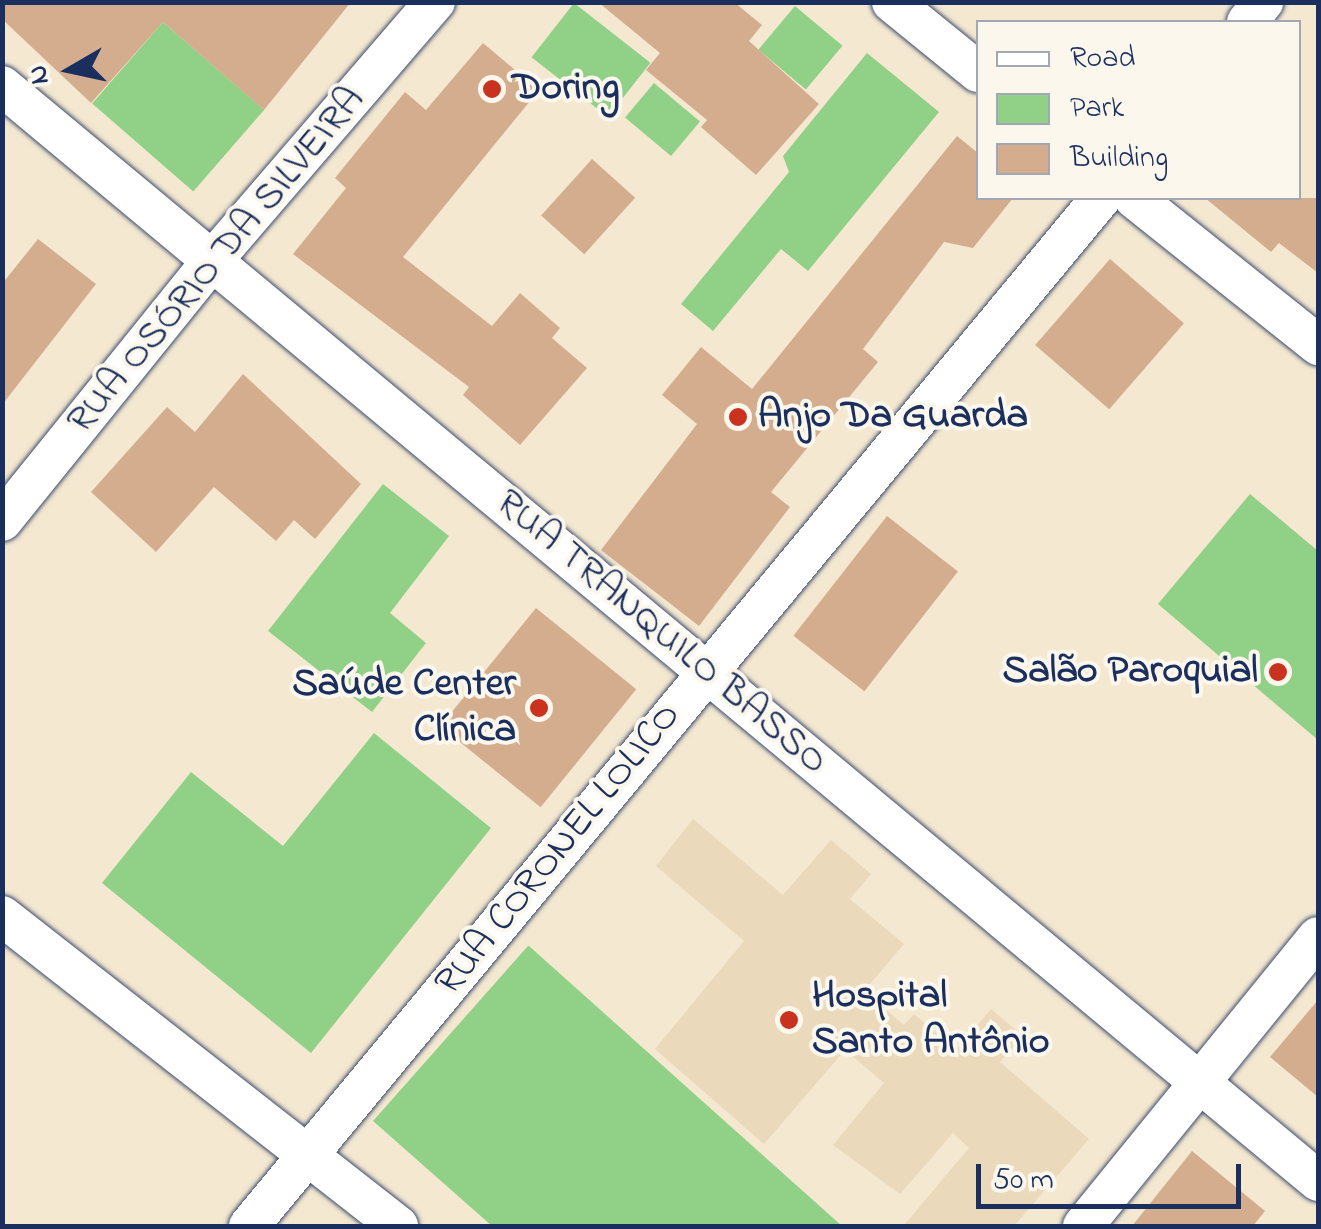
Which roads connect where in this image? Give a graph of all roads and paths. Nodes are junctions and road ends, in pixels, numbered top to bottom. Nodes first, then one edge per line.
1 (435, 2) edge
2 (892, 2) edge
3 (976, 70) edge
4 (2, 86) edge
5 (1098, 200) edge
6 (1137, 200) edge
7 (212, 261) junction
8 (1318, 345) edge
9 (2, 522) edge
10 (706, 670) junction
11 (2, 916) edge
12 (1318, 937) edge
13 (1200, 1084) junction
14 (310, 1154) junction
15 (1318, 1182) edge
16 (248, 1226) edge
17 (398, 1226) edge
18 (1083, 1226) edge

1 - 7 street, RUA OSÓRIO DA SILVEIRA
2 - 3 street
4 - 7 street, RUA TRANQUILO BASSO
5 - 10 street, RUA CORONEL LOLICO
6 - 8 street
7 - 9 street, RUA OSÓRIO DA SILVEIRA
7 - 10 street, RUA TRANQUILO BASSO
10 - 13 street, RUA TRANQUILO BASSO
10 - 14 street, RUA CORONEL LOLICO
11 - 14 street
12 - 13 street
13 - 15 street, RUA TRANQUILO BASSO
13 - 18 street
14 - 16 street, RUA CORONEL LOLICO
14 - 17 street

